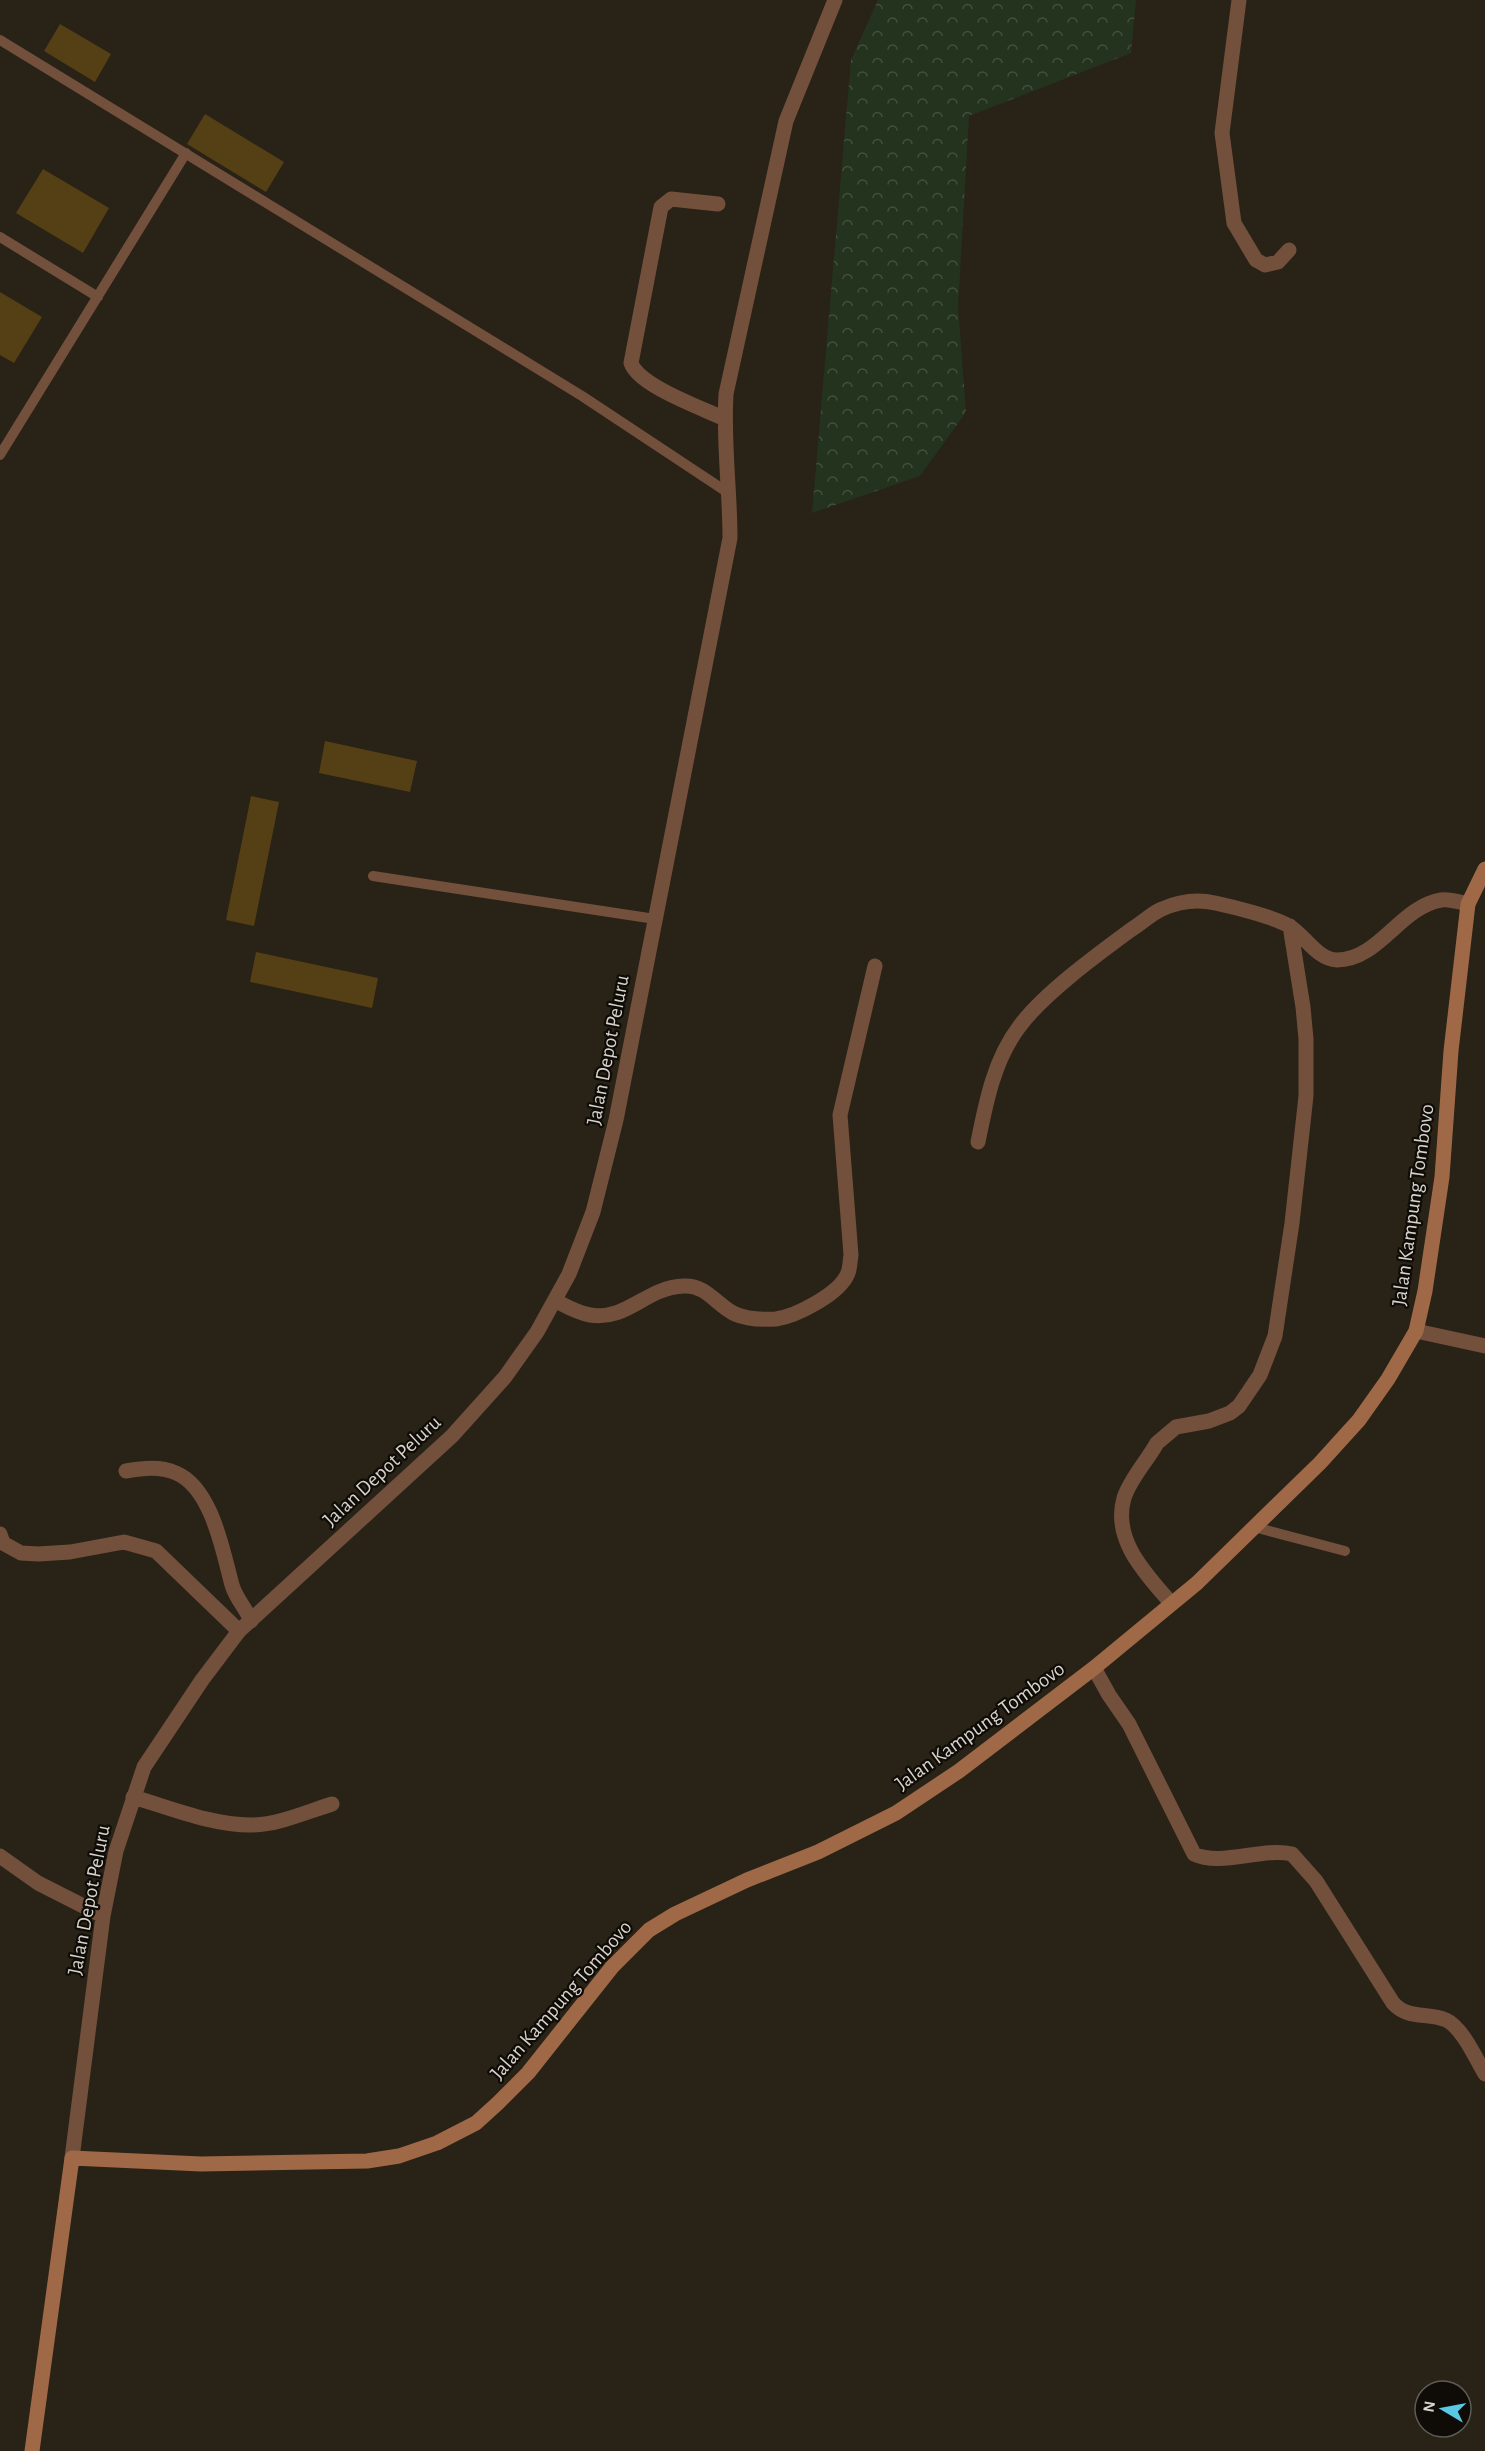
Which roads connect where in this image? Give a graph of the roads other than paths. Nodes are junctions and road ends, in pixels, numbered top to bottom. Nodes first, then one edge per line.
1 (836, 0) edge
2 (1239, 0) edge
3 (0, 40) edge
4 (186, 153) junction
5 (718, 204) dead end
6 (0, 237) edge
7 (1288, 250) dead end
8 (98, 297) junction
9 (724, 418) junction
10 (0, 455) edge
11 (730, 494) junction
12 (1485, 869) edge
13 (374, 876) dead end
14 (1468, 904) junction
15 (656, 919) junction
16 (1290, 926) junction
17 (875, 966) dead end
18 (978, 1142) dead end
19 (556, 1301) junction
20 (1416, 1331) junction
21 (1485, 1346) edge
22 (126, 1471) dead end
23 (1254, 1527) junction
24 (0, 1534) edge
25 (1345, 1551) dead end
26 (1171, 1603) junction
27 (251, 1621) junction
28 (238, 1632) junction
29 (1094, 1668) junction
30 (133, 1797) junction
31 (332, 1804) dead end
32 (0, 1856) edge
33 (103, 1916) junction
34 (1485, 2074) edge
35 (72, 2158) junction
36 (32, 2451) edge

1 - 9 street, Jalan Depot Peluru
2 - 7 street
3 - 4 lane
4 - 8 lane
4 - 11 lane
5 - 9 street
6 - 8 lane
8 - 10 lane
9 - 11 street, Jalan Depot Peluru
11 - 15 street, Jalan Depot Peluru
12 - 14 street, Jalan Kampung Tombovo
13 - 15 lane
14 - 16 street
14 - 20 street, Jalan Kampung Tombovo
15 - 19 street, Jalan Depot Peluru
16 - 18 street
16 - 26 street
17 - 19 street
19 - 27 street, Jalan Depot Peluru
20 - 21 street
20 - 23 street, Jalan Kampung Tombovo
22 - 27 street
23 - 25 lane
23 - 26 street, Jalan Kampung Tombovo
24 - 28 street
26 - 29 street, Jalan Kampung Tombovo
27 - 28 street, Jalan Depot Peluru
28 - 30 street, Jalan Depot Peluru
29 - 34 street
29 - 35 street, Jalan Kampung Tombovo
30 - 31 street
30 - 33 street, Jalan Depot Peluru
32 - 33 street
33 - 35 street, Jalan Depot Peluru
35 - 36 street, Jalan Depot Peluru

